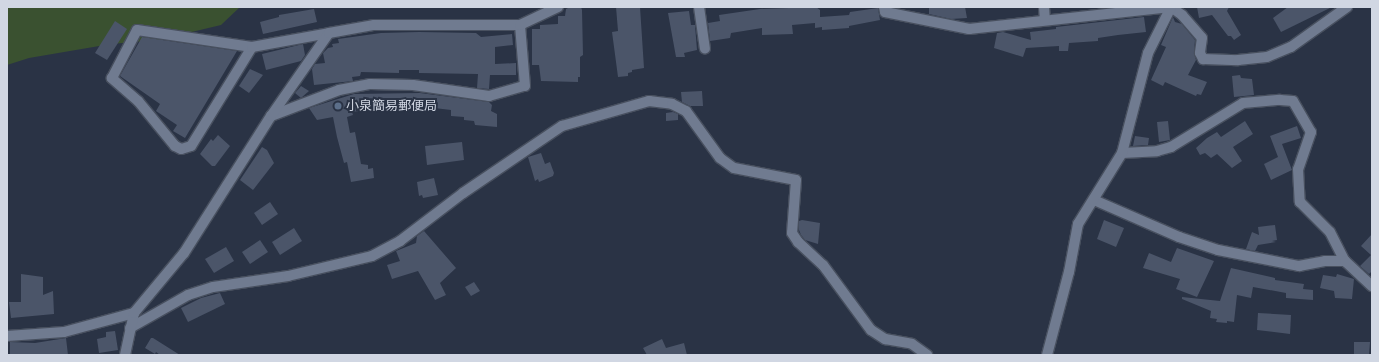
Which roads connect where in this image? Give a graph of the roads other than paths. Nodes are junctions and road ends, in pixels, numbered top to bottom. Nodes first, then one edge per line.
1 (558, 7) edge
2 (699, 7) edge
3 (884, 7) edge
4 (1044, 7) edge
5 (1171, 7) edge
6 (1347, 7) edge
7 (1045, 20) junction
8 (520, 26) junction
9 (329, 33) junction
10 (252, 48) junction
11 (705, 49) dead end
12 (271, 116) junction
13 (1122, 153) junction
14 (1094, 200) junction
15 (1345, 262) junction
16 (1372, 286) edge
17 (134, 312) junction
18 (130, 328) junction
19 (7, 336) edge
20 (126, 355) edge
21 (927, 355) edge
22 (1047, 355) edge

1 - 8 street
2 - 11 street
3 - 7 street
4 - 7 street
5 - 6 street
5 - 7 street
5 - 13 street
8 - 9 street
8 - 12 street
9 - 10 street
9 - 12 street
10 - 10 street
12 - 17 street
13 - 14 street
13 - 15 street
14 - 15 street
14 - 22 street
15 - 16 street
17 - 18 street
17 - 19 street
18 - 20 street
18 - 21 street

